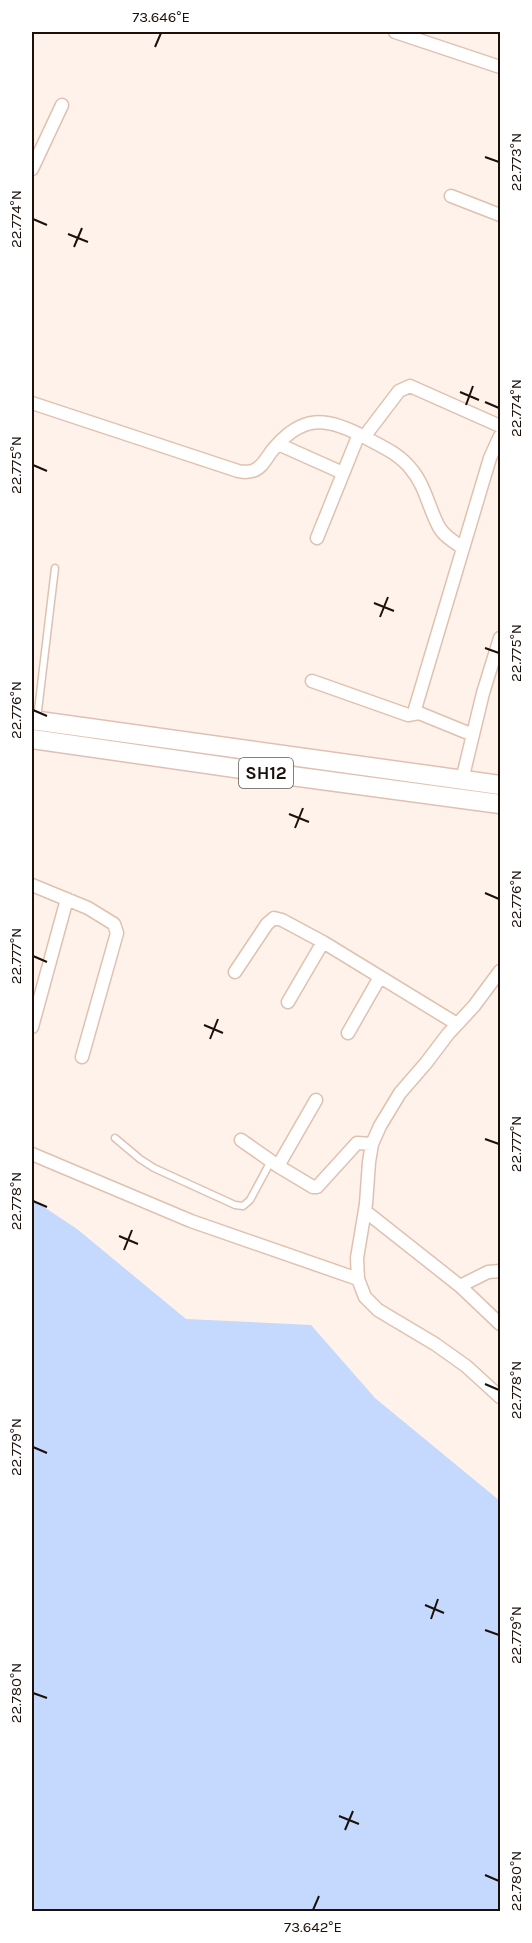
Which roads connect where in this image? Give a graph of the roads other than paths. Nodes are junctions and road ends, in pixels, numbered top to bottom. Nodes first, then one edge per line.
1 (395, 32) edge
2 (501, 67) edge
3 (62, 105) dead end
4 (32, 169) edge
5 (451, 196) dead end
6 (501, 215) edge
7 (32, 403) edge
8 (501, 426) edge
9 (362, 435) junction
10 (501, 436) edge
11 (278, 444) junction
12 (343, 473) junction
13 (317, 538) dead end
14 (463, 548) junction
15 (55, 568) dead end
16 (501, 638) edge
17 (312, 681) dead end
18 (418, 713) junction
19 (34, 730) edge
20 (473, 735) junction
21 (462, 780) junction
22 (501, 785) edge
23 (501, 804) edge
24 (32, 885) edge
25 (67, 899) junction
26 (323, 942) junction
27 (235, 972) dead end
28 (499, 975) edge
29 (380, 977) junction
30 (288, 1002) dead end
31 (456, 1024) junction
32 (32, 1027) edge
33 (348, 1033) dead end
34 (82, 1057) dead end
35 (316, 1100) dead end
36 (115, 1138) dead end
37 (241, 1140) dead end
38 (372, 1144) junction
39 (32, 1154) edge
40 (274, 1163) junction
41 (365, 1211) junction
42 (501, 1271) edge
43 (358, 1279) junction
44 (460, 1286) junction
45 (501, 1324) edge
46 (501, 1397) edge

1 - 2 street
3 - 4 street
5 - 6 street
7 - 11 street
8 - 9 street
9 - 11 street
9 - 12 street
9 - 14 street
10 - 14 street
11 - 12 street
12 - 13 street
14 - 18 street
15 - 19 lane
16 - 20 street
17 - 18 street
18 - 20 street
19 - 21 main road
19 - 23 main road, SH12
20 - 21 street
21 - 22 main road
24 - 25 street
25 - 32 street
25 - 34 street
26 - 27 street
26 - 29 street
26 - 30 street
28 - 31 street
29 - 31 street
29 - 33 street
31 - 38 street
35 - 40 street
36 - 40 lane
37 - 40 street
38 - 40 street
38 - 41 street
39 - 43 street
41 - 43 street
41 - 44 street
42 - 44 street
43 - 46 street
44 - 45 street

